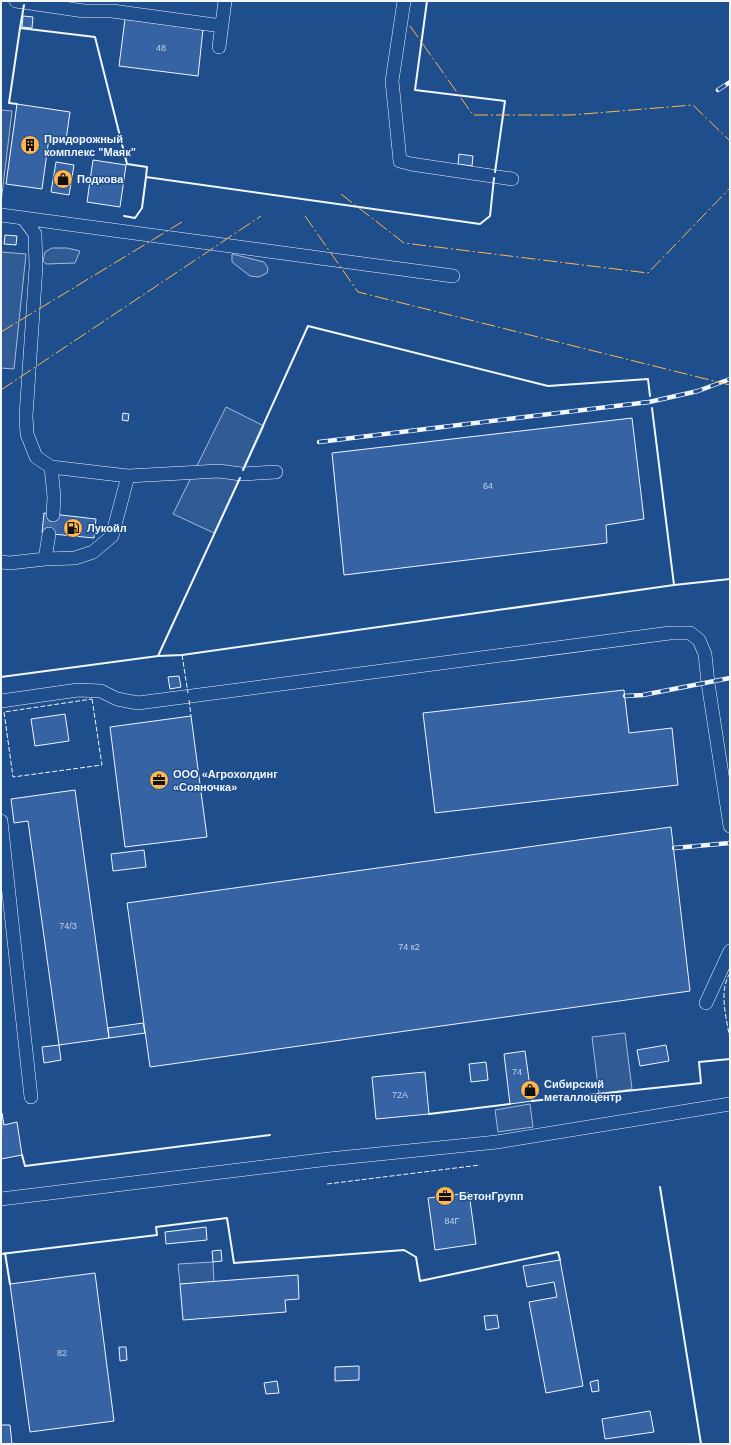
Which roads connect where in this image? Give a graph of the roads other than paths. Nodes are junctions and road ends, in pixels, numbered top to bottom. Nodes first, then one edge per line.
1 (16, 1) edge
2 (226, 1) edge
3 (404, 1) edge
4 (112, 6) edge
5 (222, 26) junction
6 (219, 47) dead end
7 (512, 179) dead end
8 (1, 215) edge
9 (24, 219) junction
10 (453, 276) dead end
11 (51, 467) junction
12 (276, 472) dead end
13 (128, 476) junction
14 (53, 515) tunnel mouth
15 (49, 534) tunnel mouth
16 (45, 559) junction
17 (1, 562) edge
18 (1, 701) edge
19 (1, 821) edge
20 (730, 826) edge
21 (730, 952) edge
22 (706, 1003) dead end
23 (31, 1097) dead end
24 (730, 1104) edge
25 (1, 1198) edge

1 - 4 lane
2 - 5 lane
3 - 7 lane
4 - 5 lane
5 - 6 lane
8 - 9 lane
9 - 10 lane
9 - 11 lane
11 - 13 lane
11 - 14 lane
12 - 13 lane
13 - 16 lane
15 - 16 lane
16 - 17 lane
18 - 20 lane
19 - 23 lane
21 - 22 lane
24 - 25 lane

